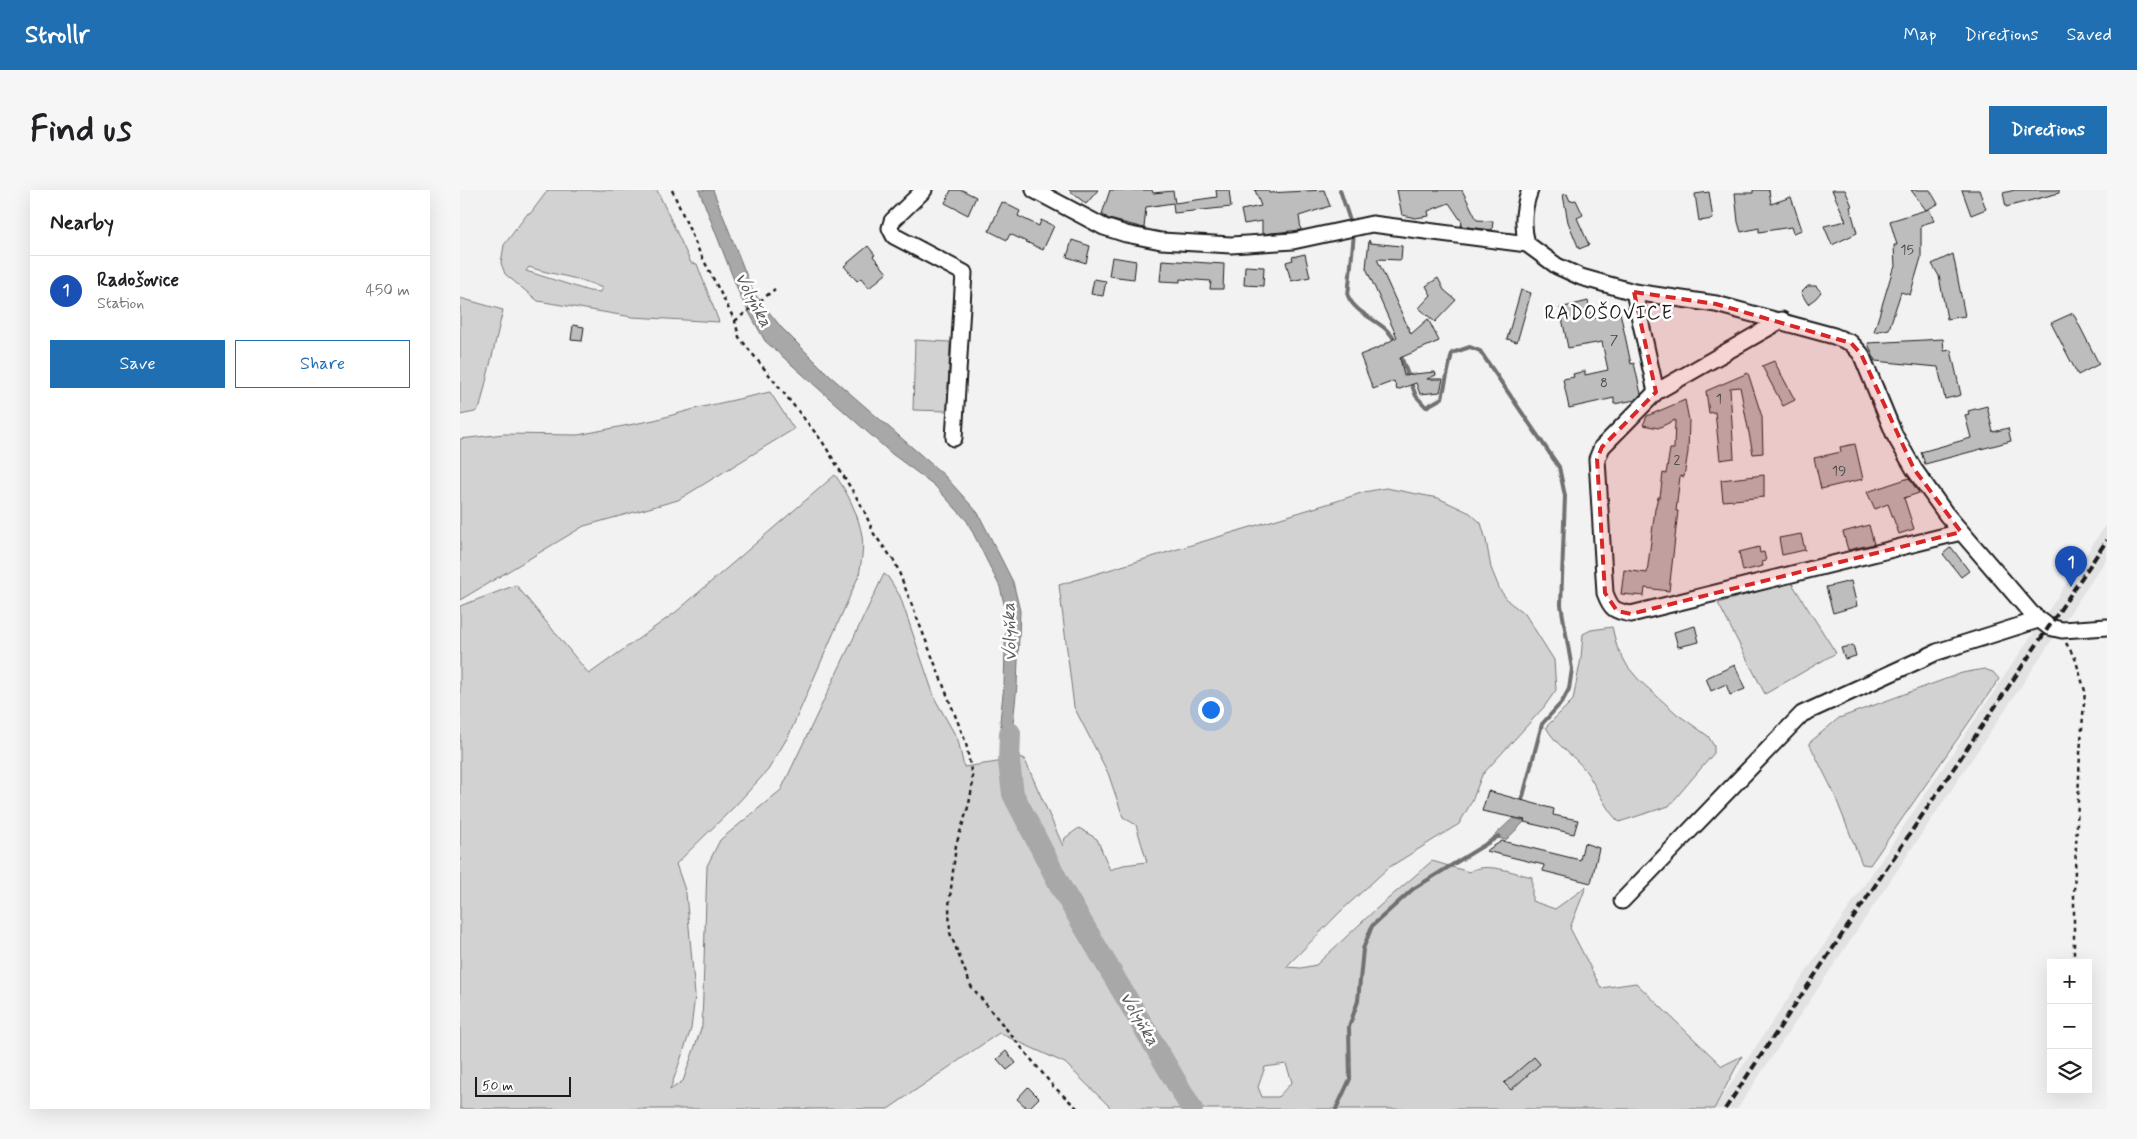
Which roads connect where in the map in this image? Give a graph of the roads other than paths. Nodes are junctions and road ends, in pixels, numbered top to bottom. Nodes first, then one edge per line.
1 (924, 190) edge
2 (1034, 190) edge
3 (1530, 190) edge
4 (1527, 244) junction
5 (1634, 292) junction
6 (1782, 320) junction
7 (1656, 392) junction
8 (954, 438) dead end
9 (1961, 532) junction
10 (2038, 620) junction
11 (2107, 627) edge
12 (1622, 901) dead end

1 - 8 street
2 - 4 street
3 - 4 street
4 - 5 street
5 - 6 street
5 - 7 street
6 - 7 street
6 - 9 street
7 - 9 street
9 - 10 street
10 - 11 street
10 - 12 street

